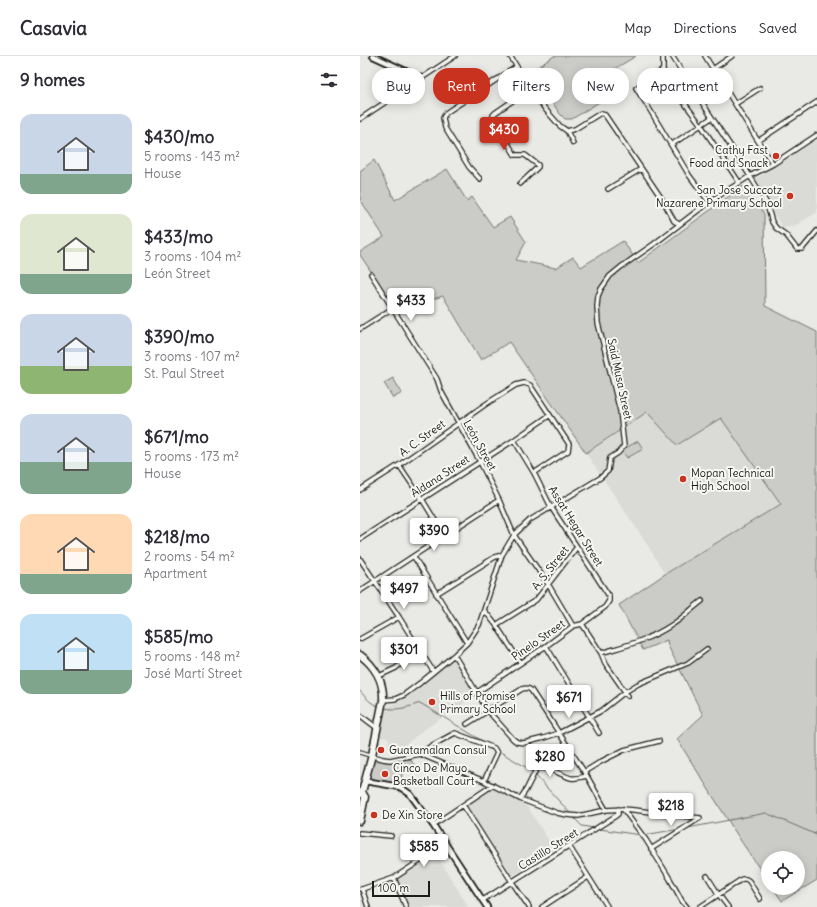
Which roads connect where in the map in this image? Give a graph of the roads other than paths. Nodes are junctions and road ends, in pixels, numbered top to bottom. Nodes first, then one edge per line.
1 (373, 56) edge
2 (452, 56) edge
3 (510, 56) edge
4 (663, 56) edge
5 (672, 56) edge
6 (705, 56) edge
7 (732, 56) edge
8 (516, 67) joint
9 (399, 68) edge
10 (663, 68) edge
11 (712, 68) edge
12 (714, 68) edge
13 (425, 75) edge
14 (760, 88) dead end
15 (733, 101) edge
16 (817, 102) edge
17 (382, 104) edge
18 (508, 104) edge
19 (542, 104) edge
20 (646, 104) edge
21 (685, 104) edge
22 (735, 104) junction
23 (711, 118) junction
24 (360, 119) edge
25 (701, 125) junction
26 (567, 131) junction
27 (817, 135) edge
28 (758, 141) junction
29 (573, 143) dead end
30 (671, 145) junction
31 (774, 164) junction
32 (641, 169) junction
33 (750, 176) junction
34 (480, 179) dead end
35 (739, 182) junction
36 (520, 184) dead end
37 (608, 189) dead end
38 (709, 202) junction
39 (680, 224) junction
40 (817, 231) edge
41 (371, 274) dead end
42 (393, 308) junction
43 (360, 329) edge
44 (550, 415) junction
45 (458, 423) junction
46 (514, 440) junction
47 (480, 462) junction
48 (399, 465) junction
49 (534, 473) junction
50 (360, 490) edge
51 (422, 499) junction
52 (499, 500) junction
53 (551, 507) junction
54 (444, 535) junction
55 (514, 535) junction
56 (360, 539) edge
57 (577, 547) junction
58 (502, 555) junction
59 (414, 557) junction
60 (360, 559) edge
61 (376, 581) junction
62 (548, 584) junction
63 (360, 591) edge
64 (436, 594) junction
65 (609, 600) joint
66 (702, 600) dead end
67 (484, 610) junction
68 (399, 617) junction
69 (582, 624) junction
70 (496, 625) junction
71 (573, 626) junction
72 (360, 639) edge
73 (467, 643) junction
74 (546, 646) junction
75 (419, 649) junction
76 (707, 649) dead end
77 (600, 654) junction
78 (360, 655) edge
79 (454, 656) junction
80 (520, 663) junction
81 (433, 672) junction
82 (379, 676) junction
83 (625, 692) junction
84 (476, 693) junction
85 (628, 696) dead end
86 (384, 700) junction
87 (488, 711) junction
88 (360, 715) edge
89 (589, 716) junction
90 (467, 724) dead end
91 (377, 728) junction
92 (599, 733) dead end
93 (559, 734) junction
94 (659, 741) dead end
95 (360, 752) edge
96 (420, 754) junction
97 (372, 755) junction
98 (584, 772) junction
99 (587, 776) junction
100 (365, 781) junction
101 (484, 781) junction
102 (493, 785) junction
103 (361, 793) edge
104 (520, 799) junction
105 (463, 805) junction
106 (618, 809) junction
107 (623, 809) junction
108 (606, 810) junction
109 (360, 822) edge
110 (433, 825) junction
111 (360, 833) edge
112 (391, 836) dead end
113 (446, 844) junction
114 (568, 846) junction
115 (651, 849) junction
116 (707, 876) dead end
117 (588, 877) junction
118 (394, 878) junction
119 (512, 882) junction
120 (361, 889) edge
121 (719, 895) junction
122 (483, 900) junction
123 (760, 900) dead end
124 (607, 906) dead end
125 (368, 907) edge
126 (406, 907) edge
127 (487, 907) edge
128 (529, 907) edge
129 (542, 907) edge
130 (687, 907) edge
131 (700, 907) edge
132 (728, 907) edge

1 - 9 street
2 - 13 street
3 - 8 street
4 - 10 street
5 - 23 street
6 - 11 street
7 - 12 street
8 - 34 street
14 - 22 street
15 - 22 street
16 - 28 street
17 - 24 street
18 - 36 street
19 - 26 street
20 - 30 street
21 - 25 street
22 - 28 street
23 - 25 street
23 - 33 street
25 - 30 street
25 - 35 street
26 - 29 street
26 - 32 street
27 - 31 street, Said Musa Street
28 - 31 street
30 - 38 street
31 - 33 street, Said Musa Street
32 - 37 street
32 - 39 street
33 - 35 street, Said Musa Street
33 - 40 street
35 - 38 street, Said Musa Street
38 - 39 street, Said Musa Street
39 - 53 street, Said Musa Street
41 - 42 street, León Street
42 - 43 street
42 - 45 street, León Street
44 - 45 street, A. C. Street
44 - 46 street, Aldana Street
44 - 49 street, A. C. Street
45 - 47 street, León Street
45 - 48 street, A. C. Street
46 - 47 street, Aldana Street
46 - 49 street, Assat Hegar Street
47 - 51 street, Aldana Street
47 - 52 street, León Street
48 - 50 street, A. C. Street
48 - 51 street
49 - 53 street, Assat Hegar Street
51 - 54 street
51 - 56 street, Aldana Street
52 - 54 street
52 - 55 street, León Street
53 - 55 street, Said Musa Street
53 - 57 street, Assat Hegar Street
54 - 59 street
55 - 58 street, Said Musa Street
55 - 62 street, León Street
57 - 62 street, A. S. Street
57 - 65 street, Assat Hegar Street
58 - 64 street
58 - 67 street, Said Musa Street
59 - 61 street
59 - 64 street
60 - 61 street
61 - 63 street
61 - 68 street
62 - 70 street, A. S. Street
62 - 71 street, León Street
64 - 73 street
65 - 69 street, Pinelo Street
66 - 77 street
67 - 70 street
67 - 73 street, Said Musa Street
68 - 72 street
68 - 75 street
69 - 71 street, Pinelo Street
69 - 77 street
70 - 80 street
71 - 74 street, Pinelo Street
73 - 79 street, Said Musa Street
74 - 80 street, Pinelo Street
74 - 89 street
75 - 81 street
75 - 82 street
76 - 83 street
77 - 83 street
78 - 82 highway
79 - 81 street, Said Musa Street
79 - 84 street
80 - 84 street, Pinelo Street
81 - 86 street, Said Musa Street
82 - 86 highway
83 - 85 street
83 - 89 street
84 - 87 street
86 - 91 highway
87 - 90 street
87 - 93 street
87 - 93 street
88 - 91 street
89 - 92 street
89 - 93 street
91 - 97 highway
93 - 98 street
94 - 98 street
95 - 97 street
96 - 97 street
96 - 101 street
96 - 101 street
97 - 100 highway
98 - 99 street
99 - 104 street
99 - 108 street
100 - 103 highway
100 - 110 street
101 - 102 street
102 - 104 street
102 - 105 street
103 - 109 highway
104 - 108 street
105 - 110 street
105 - 119 street
106 - 107 street
106 - 108 street
106 - 114 street, Castillo Street
107 - 115 street
107 - 115 street
110 - 113 street
111 - 112 street
113 - 118 street
113 - 122 street
114 - 117 street
114 - 119 street, Castillo Street
115 - 130 street
116 - 121 street
117 - 124 street
117 - 129 street
118 - 120 street
118 - 126 street
119 - 122 street, Castillo Street
119 - 128 street
120 - 125 street
121 - 123 street
121 - 131 street
121 - 132 street
122 - 127 street

